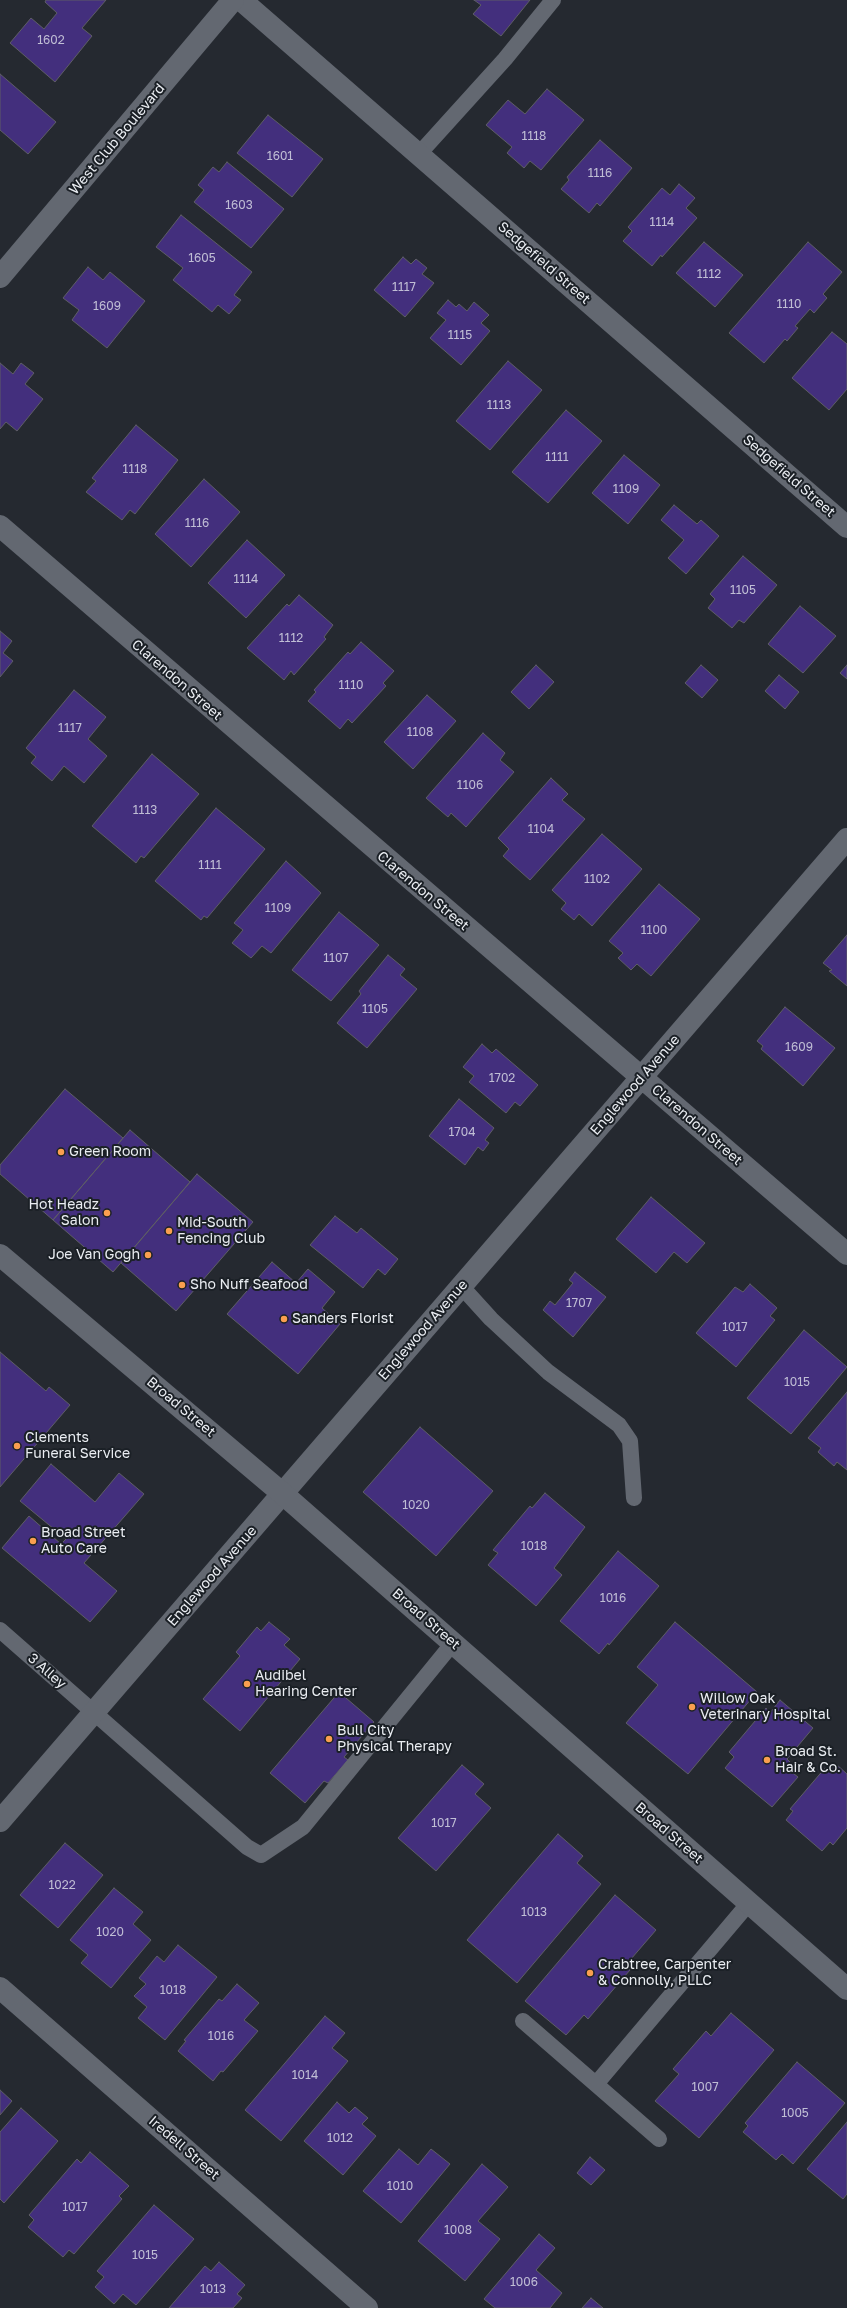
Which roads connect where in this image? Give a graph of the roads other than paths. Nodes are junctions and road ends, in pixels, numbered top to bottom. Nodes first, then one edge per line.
1 (233, 0) edge
2 (241, 0) edge
3 (553, 0) edge
4 (419, 154) junction
5 (0, 277) edge
6 (0, 526) edge
7 (847, 527) edge
8 (847, 839) edge
9 (642, 1077) junction
10 (847, 1254) edge
11 (0, 1255) edge
12 (461, 1286) junction
13 (283, 1494) junction
14 (634, 1498) dead end
15 (0, 1630) edge
16 (453, 1643) junction
17 (93, 1712) junction
18 (0, 1822) edge
19 (749, 1903) junction
20 (0, 1988) edge
21 (847, 1989) edge
22 (523, 2021) dead end
23 (596, 2084) junction
24 (659, 2139) dead end
25 (367, 2308) edge

1 - 5 street, West Club Boulevard
2 - 4 street, Sedgefield Street
3 - 4 lane
4 - 7 street, Sedgefield Street
6 - 9 street, Clarendon Street
8 - 9 street, Englewood Avenue
9 - 10 street, Clarendon Street
9 - 12 street, Englewood Avenue
11 - 13 street, Broad Street
12 - 13 street, Englewood Avenue
12 - 14 lane
13 - 16 street, Broad Street
13 - 17 street, Englewood Avenue
15 - 17 lane, 3 Alley
16 - 17 lane, 3 Alley
16 - 19 street, Broad Street
17 - 18 street, Englewood Avenue
19 - 21 street, Broad Street
19 - 23 lane
20 - 25 street, Iredell Street
22 - 23 lane
23 - 24 lane

